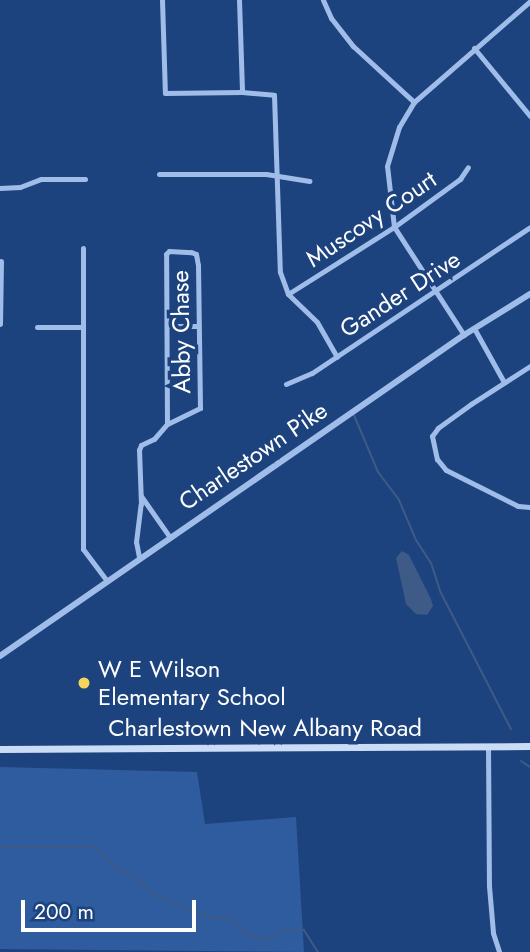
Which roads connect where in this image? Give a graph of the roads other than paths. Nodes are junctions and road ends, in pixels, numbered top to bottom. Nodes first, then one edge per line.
1 (162, 0) edge
2 (239, 0) edge
3 (323, 0) edge
4 (530, 1) edge
5 (474, 48) junction
6 (242, 92) junction
7 (414, 102) junction
8 (530, 116) edge
9 (468, 167) dead end
10 (159, 174) dead end
11 (278, 178) junction
12 (85, 179) dead end
13 (309, 181) dead end
14 (0, 188) edge
15 (394, 226) junction
16 (530, 227) edge
17 (83, 248) dead end
18 (1, 261) edge
19 (436, 291) junction
20 (288, 294) junction
21 (530, 294) edge
22 (0, 324) edge
23 (167, 326) junction
24 (197, 326) junction
25 (37, 327) dead end
26 (83, 327) junction
27 (475, 330) junction
28 (464, 335) junction
29 (337, 357) junction
30 (530, 366) edge
31 (504, 382) junction
32 (286, 384) dead end
33 (167, 424) junction
34 (141, 496) junction
35 (530, 507) edge
36 (169, 536) junction
37 (139, 557) junction
38 (107, 580) junction
39 (0, 656) edge
40 (488, 746) junction
41 (530, 746) edge
42 (0, 749) edge
43 (499, 952) edge

1 - 6 street
2 - 6 street
3 - 7 street
4 - 5 street
5 - 7 street
5 - 8 street
6 - 11 street
7 - 15 street
9 - 15 street, Muscovy Court
10 - 11 street
11 - 13 street
11 - 20 street
12 - 14 street
15 - 19 street
15 - 20 street, Muscovy Court
16 - 19 street, Gander Drive
17 - 26 street
18 - 22 street
19 - 28 street
19 - 29 street, Gander Drive
20 - 29 street
21 - 27 street, Charlestown Pike
23 - 24 street
23 - 24 street, Abby Chase
23 - 33 street, Abby Chase
24 - 33 street, Abby Chase
25 - 26 street
26 - 38 street
27 - 28 street, Charlestown Pike
27 - 31 street
28 - 36 street, Charlestown Pike
29 - 32 street, Gander Drive
30 - 31 street
31 - 35 street
33 - 34 street, Abby Chase
34 - 36 street
34 - 37 street, Abby Chase
36 - 37 street, Charlestown Pike
37 - 38 street, Charlestown Pike
38 - 39 street, Charlestown Pike
40 - 41 main road, Charlestown New Albany Road
40 - 42 main road, Charlestown New Albany Road
40 - 43 street

